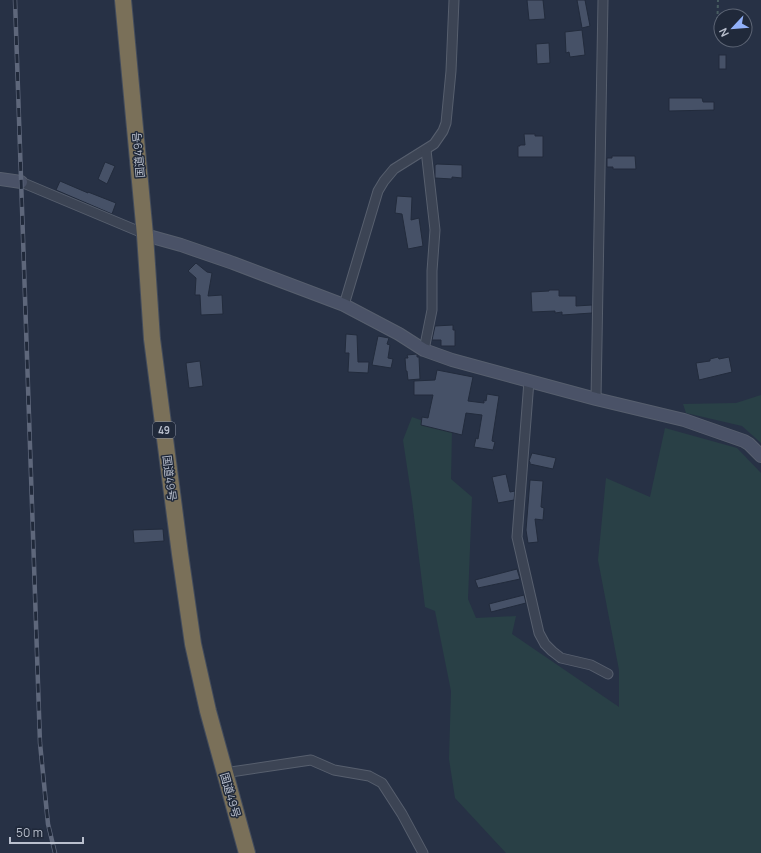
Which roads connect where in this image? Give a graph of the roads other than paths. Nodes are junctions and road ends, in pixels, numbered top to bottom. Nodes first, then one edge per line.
1 (123, 0) edge
2 (454, 0) edge
3 (603, 0) edge
4 (426, 150) junction
5 (0, 179) edge
6 (21, 182) joint
7 (145, 235) junction
8 (344, 305) junction
9 (424, 350) junction
10 (529, 381) junction
11 (596, 399) junction
12 (761, 456) edge
13 (608, 674) dead end
14 (224, 773) junction
15 (247, 853) edge
16 (423, 853) edge

1 - 7 highway, 国道49号 / 49
2 - 4 street
3 - 11 street
4 - 8 street
4 - 9 street
5 - 6 street
6 - 7 street
7 - 8 street
7 - 14 highway, 国道49号 / 49
8 - 9 street
9 - 10 street
10 - 11 street
10 - 13 street
11 - 12 street
14 - 15 highway, 国道49号 / 49
14 - 16 street

